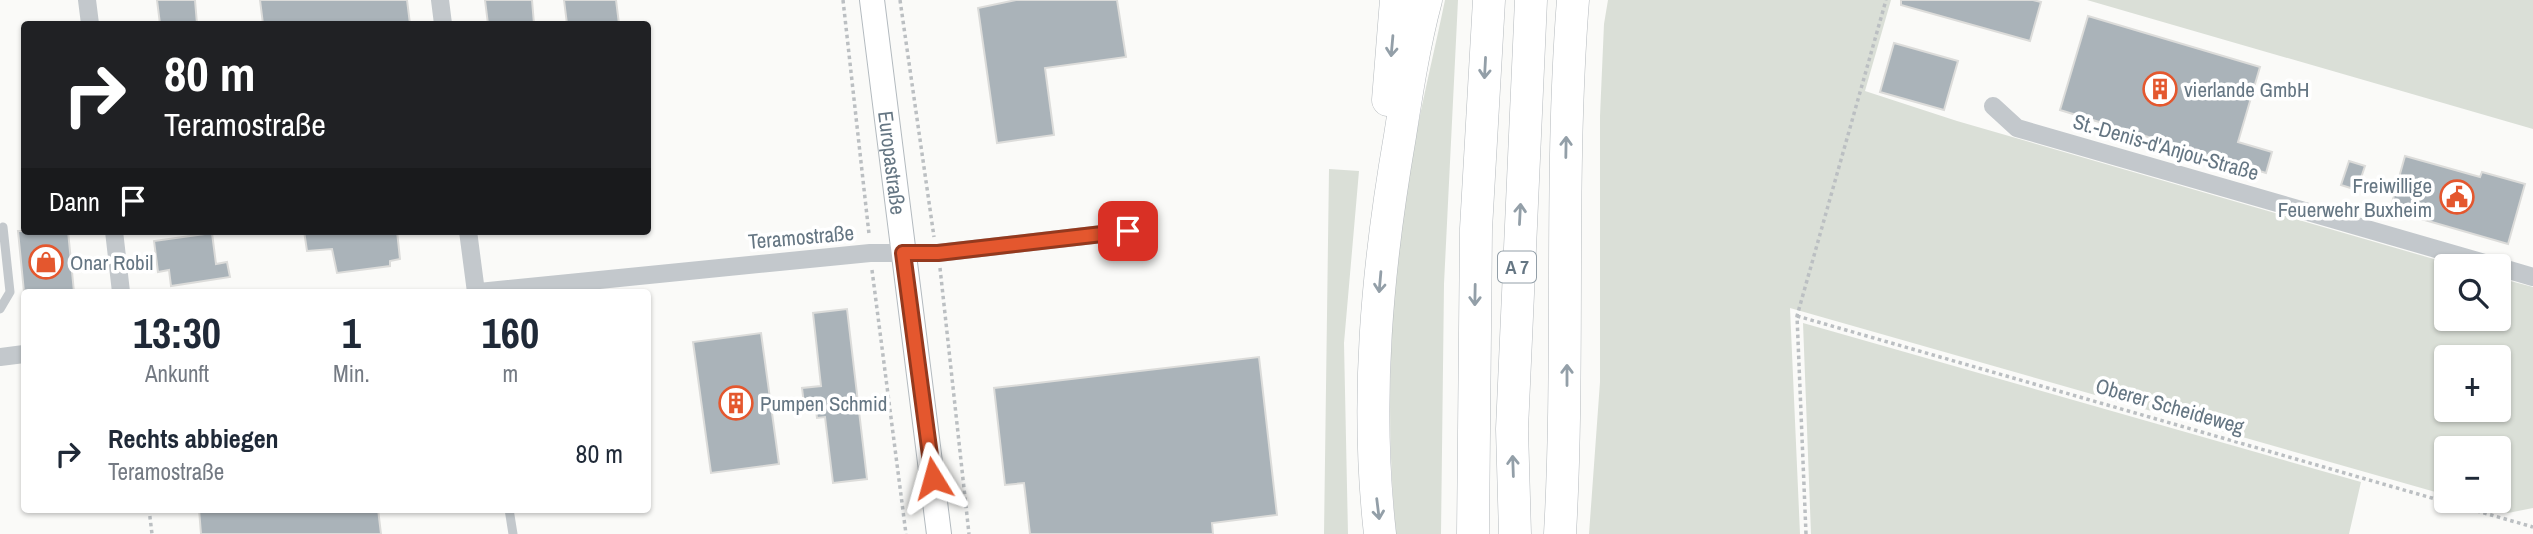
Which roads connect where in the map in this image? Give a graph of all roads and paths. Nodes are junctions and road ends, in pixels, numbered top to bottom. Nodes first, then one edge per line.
1 (87, 0) edge
2 (440, 0) edge
3 (843, 0) edge
4 (872, 0) edge
5 (900, 0) edge
6 (1396, 0) edge
7 (1426, 0) edge
8 (1489, 0) edge
9 (1531, 0) edge
10 (1886, 0) edge
11 (1574, 8) edge
12 (90, 21) edge
13 (443, 21) edge
14 (1993, 106) dead end
15 (1387, 214) junction
16 (3, 227) dead end
17 (1128, 231) dead end
18 (114, 235) edge
19 (469, 235) edge
20 (870, 253) junction
21 (903, 253) junction
22 (938, 253) junction
23 (2452, 254) edge
24 (2511, 271) edge
25 (2533, 277) edge
26 (121, 289) edge
27 (477, 289) edge
28 (507, 289) edge
29 (0, 309) edge
30 (1797, 316) junction
31 (21, 354) edge
32 (0, 357) edge
33 (149, 513) edge
34 (510, 513) edge
35 (2533, 527) edge
36 (152, 534) edge
37 (513, 534) edge
38 (906, 534) edge
39 (939, 534) edge
40 (969, 534) edge
41 (1381, 534) edge
42 (1473, 534) edge
43 (1515, 534) edge
44 (1560, 534) edge
45 (1806, 534) edge

1 - 12 street
2 - 13 street
3 - 20 path
4 - 21 main road, Europastraße
5 - 22 path
6 -> 15 highway
7 - 15 highway
8 -> 42 highway, A 7
43 -> 9 highway, A 7
10 - 30 path
44 -> 11 highway
14 - 23 street, St.-Denis-d'Anjou-Straße
15 -> 41 highway
16 - 29 lane
17 - 22 street, Teramostraße
18 - 26 street
19 - 27 street
20 - 21 street, Teramostraße
20 - 28 street, Teramostraße
20 - 38 path
21 - 22 street, Teramostraße
21 - 39 main road, Europastraße
22 - 40 path
24 - 25 street, St.-Denis-d'Anjou-Straße
30 - 35 path, Oberer Scheideweg
30 - 45 path
31 - 32 street
33 - 36 path
34 - 37 lane

